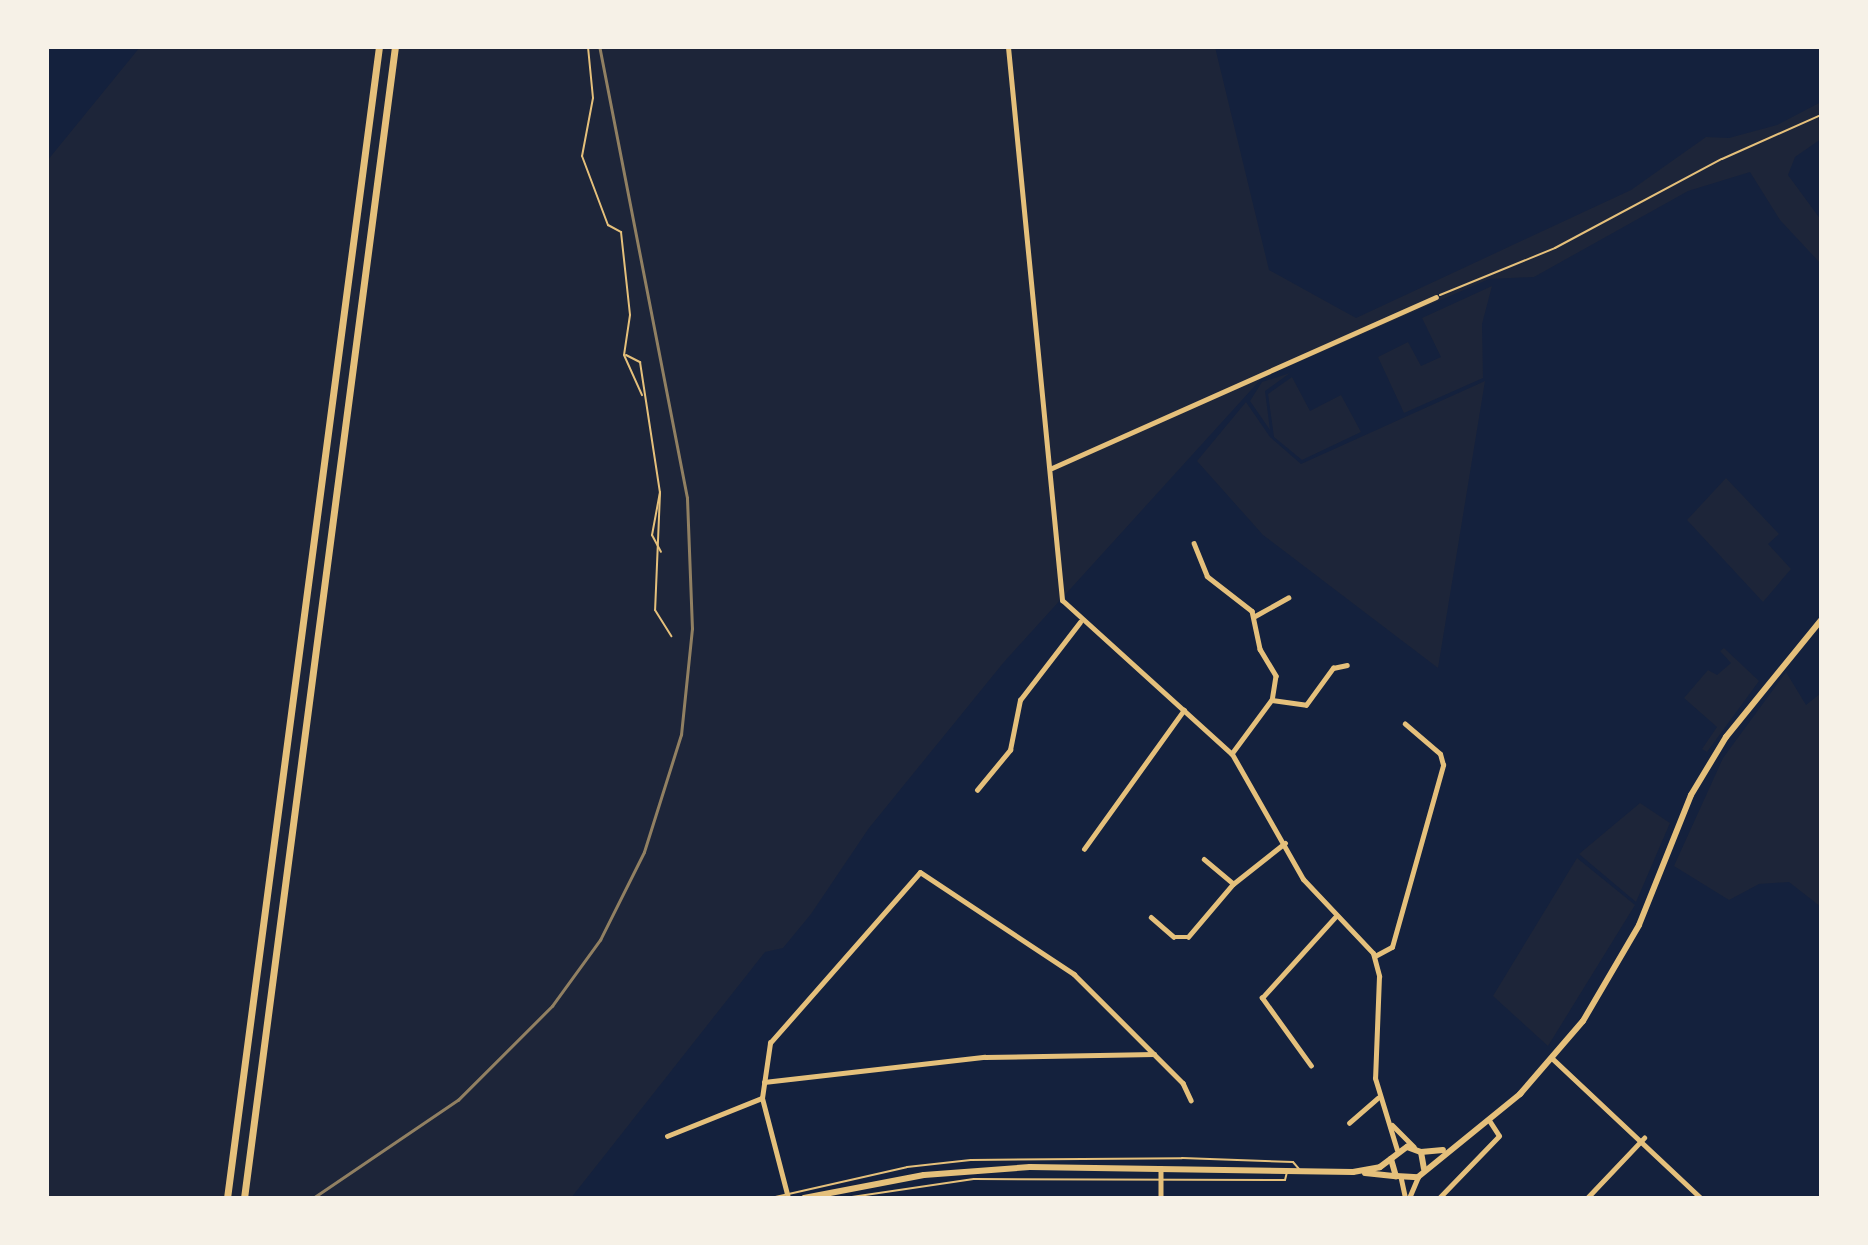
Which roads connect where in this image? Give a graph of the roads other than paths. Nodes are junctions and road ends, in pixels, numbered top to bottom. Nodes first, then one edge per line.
1 (379, 47) edge
2 (395, 47) edge
3 (1008, 47) edge
4 (1436, 297) road end
5 (1052, 468) junction
6 (1194, 542) dead end
7 (1288, 598) dead end
8 (1255, 616) junction
9 (1821, 620) edge
10 (1080, 622) junction
11 (1347, 665) dead end
12 (1272, 700) junction
13 (1185, 709) junction
14 (1405, 724) dead end
15 (1232, 754) junction
16 (977, 790) dead end
17 (1285, 843) junction
18 (1084, 849) dead end
19 (1204, 859) dead end
20 (1233, 884) junction
21 (1336, 916) junction
22 (1151, 917) dead end
23 (1375, 956) junction
24 (1154, 1054) junction
25 (1553, 1059) junction
26 (1311, 1066) dead end
27 (764, 1082) junction
28 (762, 1098) junction
29 (1378, 1098) junction
30 (1192, 1100) dead end
31 (1490, 1122) junction
32 (1349, 1123) dead end
33 (1390, 1123) junction
34 (667, 1136) dead end
35 (1644, 1138) junction
36 (1414, 1147) junction
37 (1448, 1149) junction
38 (1397, 1150) junction
39 (1421, 1152) junction
40 (1391, 1158) junction
41 (1161, 1167) junction
42 (1287, 1171) junction
43 (1300, 1171) junction
44 (1353, 1172) junction
45 (1421, 1174) junction
46 (1161, 1177) junction
47 (1399, 1178) junction
48 (788, 1196) edge
49 (227, 1198) edge
50 (244, 1198) edge
51 (771, 1198) edge
52 (804, 1198) edge
53 (845, 1198) edge
54 (1161, 1198) edge
55 (1407, 1198) edge
56 (1439, 1198) edge
57 (1587, 1198) edge
58 (1701, 1198) edge

1 - 49 highway
2 - 50 highway
3 - 5 main road
4 - 5 street
5 - 10 main road
6 - 8 street
7 - 8 street
8 - 12 street
9 - 25 main road
10 - 13 main road
10 - 16 street
11 - 12 street
12 - 15 street
13 - 15 main road
13 - 18 street
14 - 23 street
15 - 17 main road
17 - 20 street
17 - 21 main road
19 - 20 street
20 - 22 street
21 - 23 main road
21 - 26 street
23 - 29 main road
24 - 27 street
24 - 27 street
24 - 30 street
25 - 31 main road
25 - 35 street
27 - 28 street
28 - 34 street
28 - 48 street
29 - 32 street
29 - 33 main road
31 - 37 main road
31 - 56 street
33 - 36 main road
33 - 38 main road
35 - 57 street
35 - 58 street
36 - 38 main road
36 - 39 main road
37 - 39 main road
37 - 45 main road
38 - 40 main road
39 - 45 main road
40 - 44 main road
40 - 47 main road
41 - 42 main road
41 - 46 street
41 - 52 main road
42 - 43 main road
42 - 46 lane
43 - 44 main road
43 - 48 lane
44 - 47 main road
45 - 47 main road
45 - 55 main road
46 - 53 lane
46 - 54 street
47 - 55 main road
48 - 51 lane

